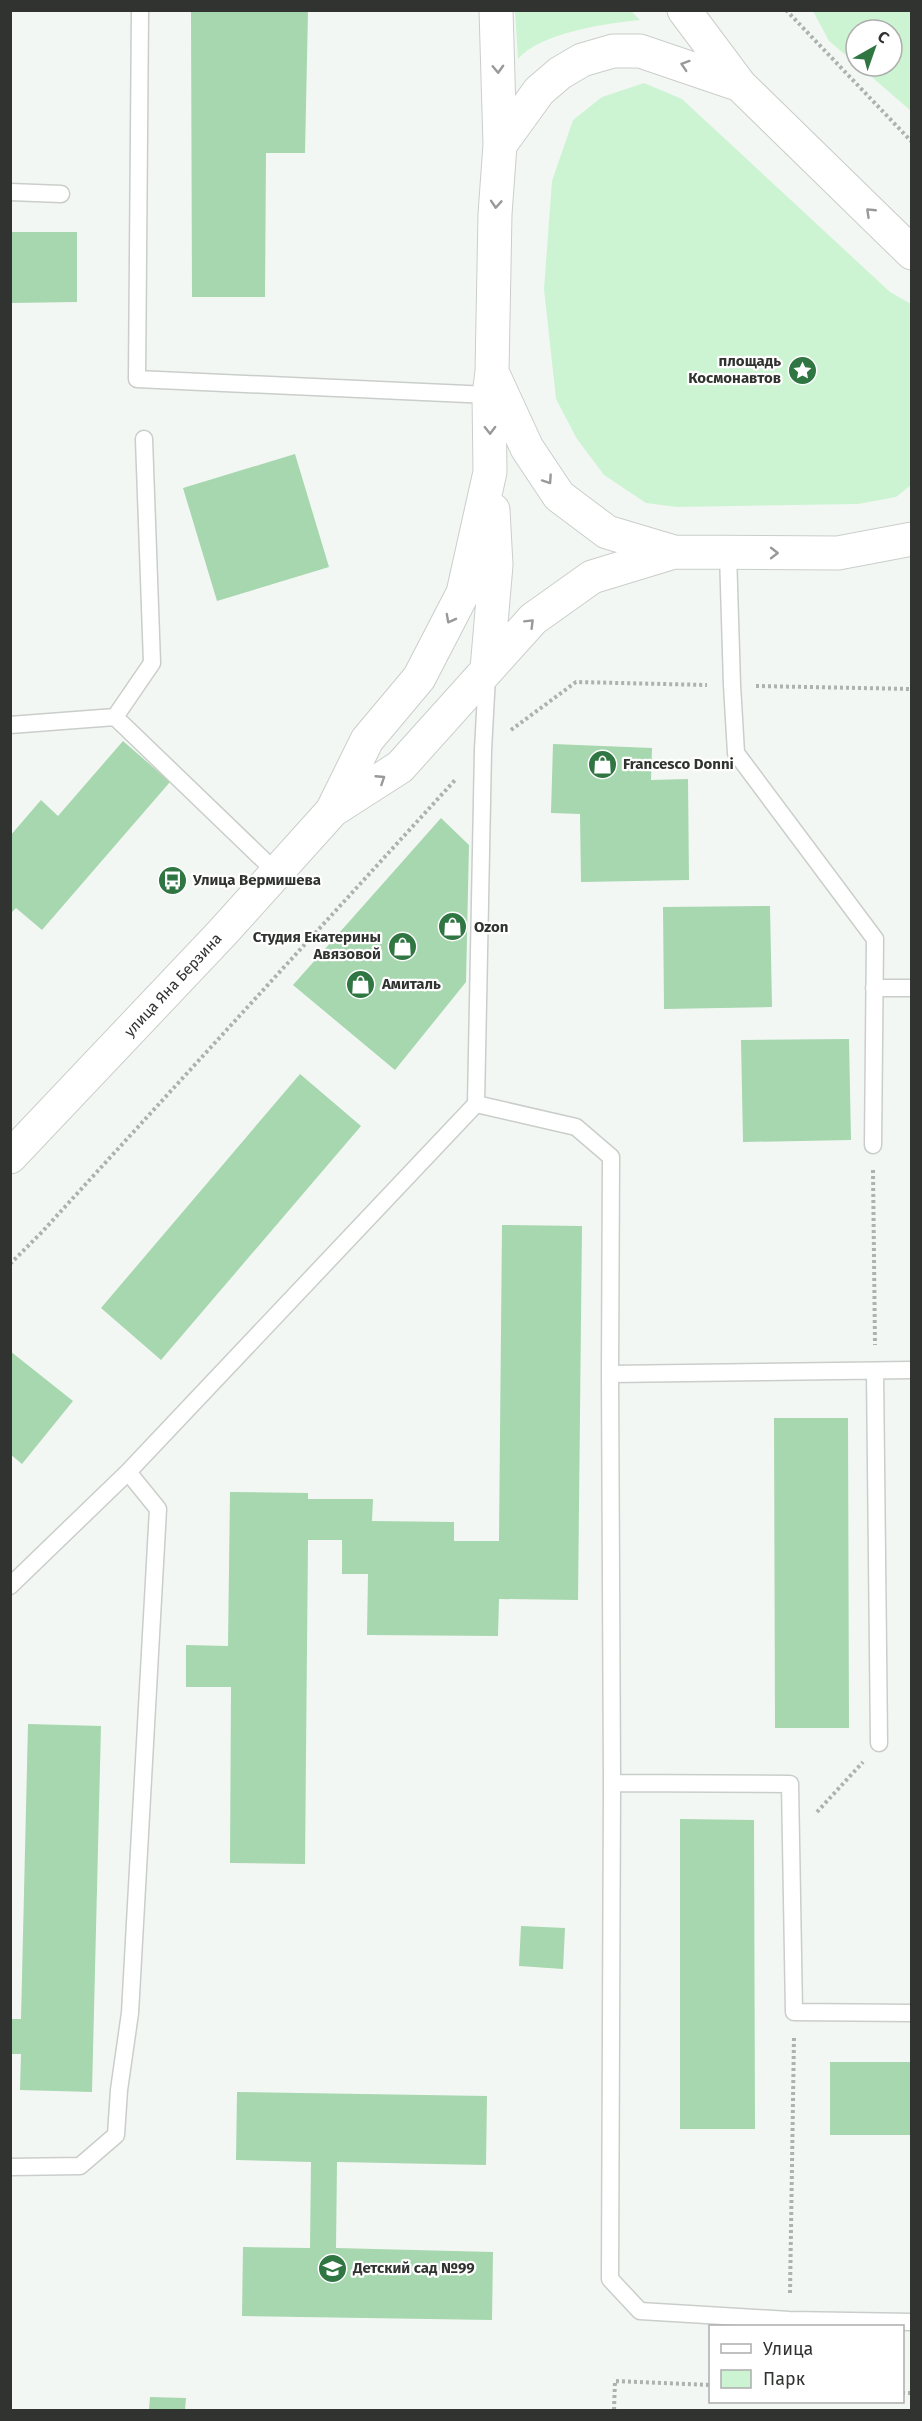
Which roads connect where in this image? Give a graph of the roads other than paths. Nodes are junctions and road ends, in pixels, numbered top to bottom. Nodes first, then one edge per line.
1 (140, 10) edge
2 (496, 10) edge
3 (684, 10) edge
4 (740, 85) junction
5 (500, 145) junction
6 (10, 192) edge
7 (61, 194) dead end
8 (912, 254) edge
9 (491, 384) junction
10 (144, 439) dead end
11 (490, 472) junction
12 (912, 539) edge
13 (674, 552) junction
14 (728, 553) junction
15 (838, 553) junction
16 (912, 556) edge
17 (487, 669) junction
18 (116, 717) junction
19 (10, 725) edge
20 (332, 811) junction
21 (277, 873) junction
22 (874, 988) junction
23 (912, 988) edge
24 (476, 1104) junction
25 (873, 1145) road end
26 (10, 1157) edge
27 (912, 1370) edge
28 (875, 1371) junction
29 (610, 1374) junction
30 (128, 1472) junction
31 (10, 1586) edge
32 (879, 1743) road end
33 (612, 1783) junction
34 (912, 2013) edge
35 (10, 2167) edge
36 (912, 2322) edge

1 - 9 lane
2 -> 5 main road
3 - 4 main road
4 -> 5 main road
8 -> 4 main road
5 -> 9 main road
6 - 7 lane
9 -> 11 main road
9 -> 13 main road
10 - 18 lane
11 - 17 main road
11 -> 20 main road
12 - 15 main road
13 - 14 main road
17 -> 13 main road
14 -> 15 main road
14 - 22 lane
15 - 16 main road
20 -> 17 main road
17 - 24 lane
18 - 19 lane
18 - 21 lane
20 - 21 main road, улица Яна Берзина
21 - 26 main road, улица Яна Берзина
22 - 23 lane
22 - 25 lane
24 - 29 lane
24 - 30 lane
27 - 28 lane
28 - 29 lane
28 - 32 lane
29 - 33 lane
30 - 31 lane
30 - 35 lane
33 - 34 lane
33 - 36 lane

